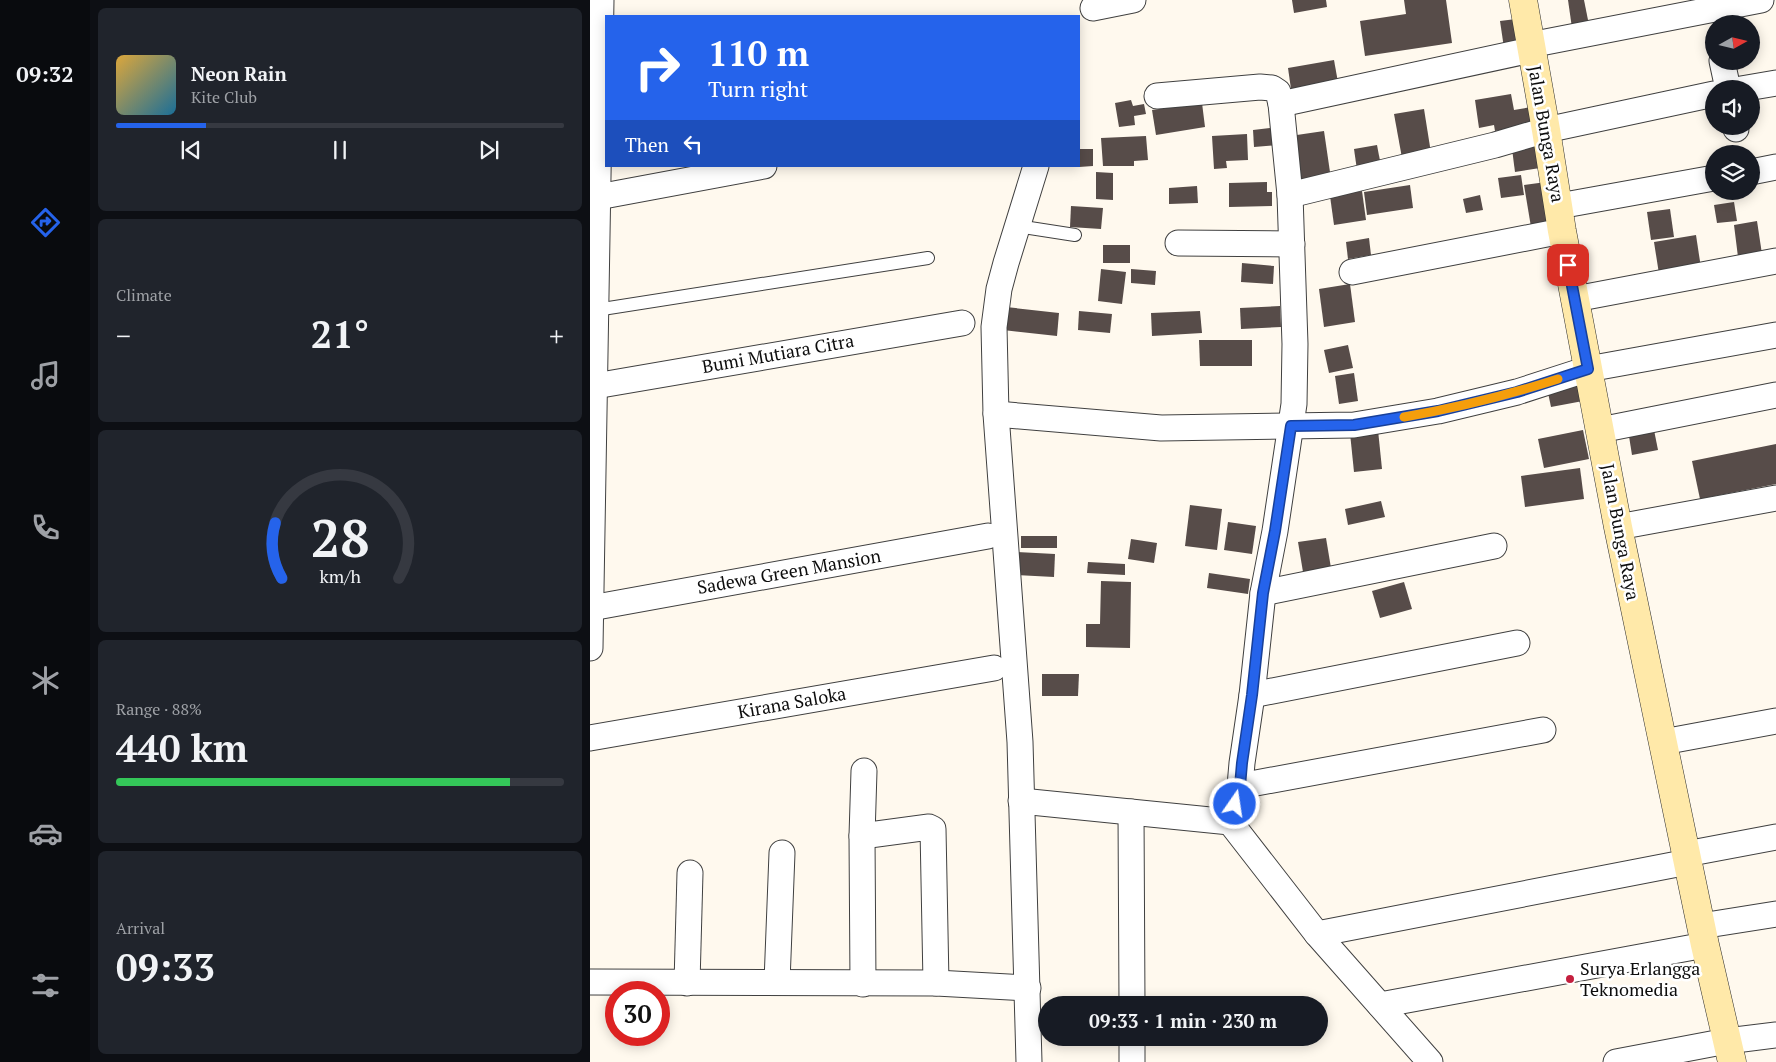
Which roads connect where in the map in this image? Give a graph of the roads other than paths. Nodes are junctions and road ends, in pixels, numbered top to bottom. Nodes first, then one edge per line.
1 (601, 0) edge
2 (1133, 0) edge
3 (1523, 0) edge
4 (1761, 0) edge
5 (1092, 8) dead end
6 (1712, 11) edge
7 (1531, 48) junction
8 (595, 59) edge
9 (1776, 83) edge
10 (1760, 86) edge
11 (1157, 96) dead end
12 (1705, 96) edge
13 (603, 97) edge
14 (1281, 104) junction
15 (1546, 130) junction
16 (759, 167) edge
17 (1036, 167) edge
18 (1776, 167) edge
19 (1760, 170) edge
20 (1705, 180) edge
21 (1290, 195) junction
22 (598, 197) junction
23 (1560, 219) junction
24 (1017, 226) junction
25 (1075, 235) dead end
26 (1178, 243) dead end
27 (1292, 244) junction
28 (928, 258) dead end
29 (1776, 261) edge
30 (1352, 272) dead end
31 (1575, 299) junction
32 (596, 310) junction
33 (962, 323) dead end
34 (1776, 335) edge
35 (1588, 369) junction
36 (595, 386) junction
37 (1776, 395) edge
38 (996, 414) junction
39 (1291, 426) junction
40 (1600, 430) junction
41 (1776, 498) edge
42 (1618, 526) junction
43 (988, 536) dead end
44 (1494, 546) dead end
45 (1263, 593) junction
46 (591, 608) edge
47 (1517, 643) dead end
48 (590, 648) edge
49 (994, 668) dead end
50 (1252, 695) junction
51 (1776, 721) edge
52 (1543, 730) dead end
53 (590, 738) edge
54 (1663, 742) junction
55 (864, 771) dead end
56 (1240, 786) junction
57 (1021, 802) junction
58 (1132, 812) junction
59 (1230, 822) junction
60 (862, 836) junction
61 (1776, 837) edge
62 (782, 853) dead end
63 (1687, 858) junction
64 (690, 873) dead end
65 (1776, 914) edge
66 (1317, 934) junction
67 (1703, 935) junction
68 (590, 982) edge
69 (777, 982) junction
70 (687, 983) junction
71 (936, 983) junction
72 (863, 984) junction
73 (1028, 988) junction
74 (1132, 996) edge
75 (1380, 1005) junction
76 (1776, 1035) edge
77 (1132, 1046) edge
78 (1730, 1051) edge
79 (1029, 1062) edge
80 (1132, 1062) edge
81 (1430, 1062) edge
82 (1616, 1062) edge

1 - 8 street
2 - 5 street
3 - 7 main road, Jalan Bunga Raya
4 - 6 street
6 - 7 street
7 - 14 street
7 - 15 main road, Jalan Bunga Raya
8 - 13 street
9 - 10 street
11 - 14 street
12 - 15 street
13 - 22 street
14 - 21 street
15 - 21 street
15 - 23 main road, Jalan Bunga Raya
16 - 22 street
17 - 24 street
18 - 19 street
20 - 23 street
21 - 27 street
22 - 32 street
23 - 30 street
23 - 31 main road, Jalan Bunga Raya
24 - 25 lane
24 - 38 street
26 - 27 street
27 - 39 street
28 - 32 lane
29 - 31 street
31 - 35 main road, Jalan Bunga Raya
32 - 36 street
33 - 36 street, Bumi Mutiara Citra
34 - 35 street
35 - 39 street
35 - 40 main road, Jalan Bunga Raya
36 - 46 street
37 - 40 street
38 - 39 street
38 - 57 street
39 - 45 street
40 - 42 main road, Jalan Bunga Raya
41 - 42 street
42 - 54 main road, Jalan Bunga Raya
43 - 46 street, Sadewa Green Mansion
44 - 45 street
45 - 50 street
46 - 48 street
47 - 50 street
49 - 53 street, Kirana Saloka
50 - 56 street
51 - 54 street
52 - 56 street
54 - 63 main road, Jalan Bunga Raya
55 - 60 street
56 - 59 street
57 - 58 street
57 - 73 street
58 - 59 street
58 - 74 street
59 - 66 street
60 - 71 street
60 - 72 street
61 - 63 street
62 - 69 street
63 - 66 street
63 - 67 main road, Jalan Bunga Raya
64 - 70 street
65 - 67 street
66 - 75 street
67 - 75 street
67 - 78 main road, Jalan Bunga Raya
68 - 70 street
69 - 70 street
69 - 72 street
71 - 72 street
71 - 73 street
73 - 79 street
75 - 81 street
76 - 78 street
77 - 80 street
78 - 82 street

